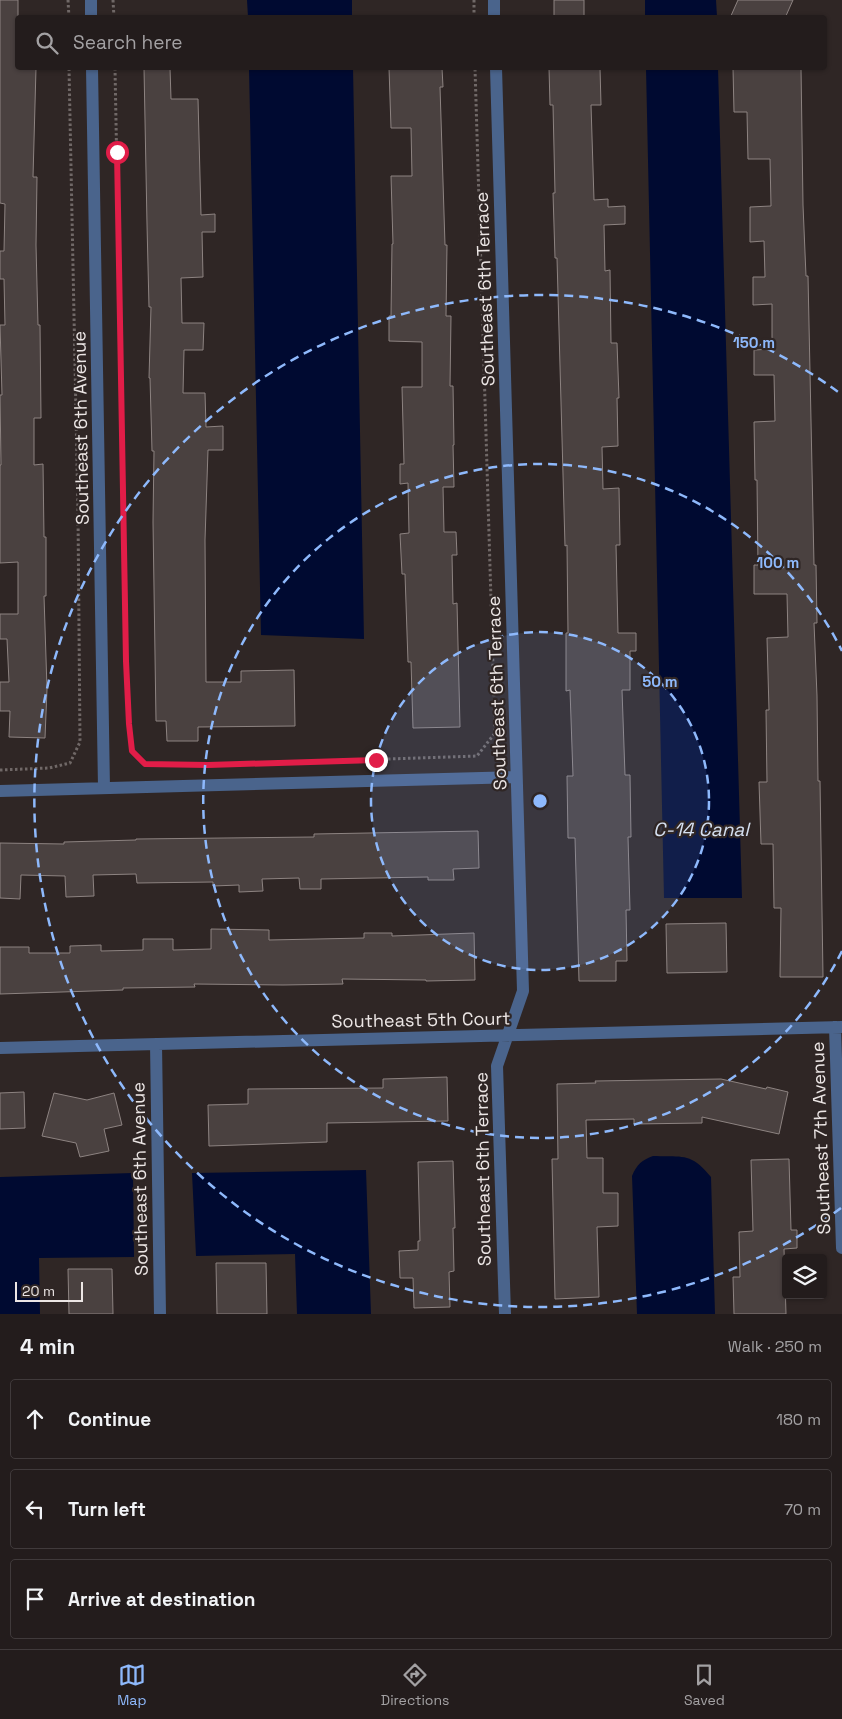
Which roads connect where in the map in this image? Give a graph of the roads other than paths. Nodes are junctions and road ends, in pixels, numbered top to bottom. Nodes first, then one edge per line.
1 (91, 0) edge
2 (494, 0) edge
3 (91, 15) edge
4 (494, 15) edge
5 (92, 70) edge
6 (496, 70) edge
7 (516, 777) junction
8 (104, 788) junction
9 (0, 791) edge
10 (838, 1027) edge
11 (508, 1036) junction
12 (156, 1044) junction
13 (0, 1048) edge
14 (842, 1248) edge
15 (160, 1314) edge
16 (505, 1314) edge

1 - 3 street
2 - 4 street
5 - 8 street, Southeast 6th Avenue
6 - 7 street, Southeast 6th Terrace
7 - 8 street
7 - 11 street, Southeast 6th Terrace
8 - 9 street
10 - 11 street, Southeast 5th Court
10 - 14 street, Southeast 7th Avenue
11 - 12 street, Southeast 5th Court
11 - 16 street, Southeast 6th Terrace
12 - 13 street, Southeast 5th Court
12 - 15 street, Southeast 6th Avenue

